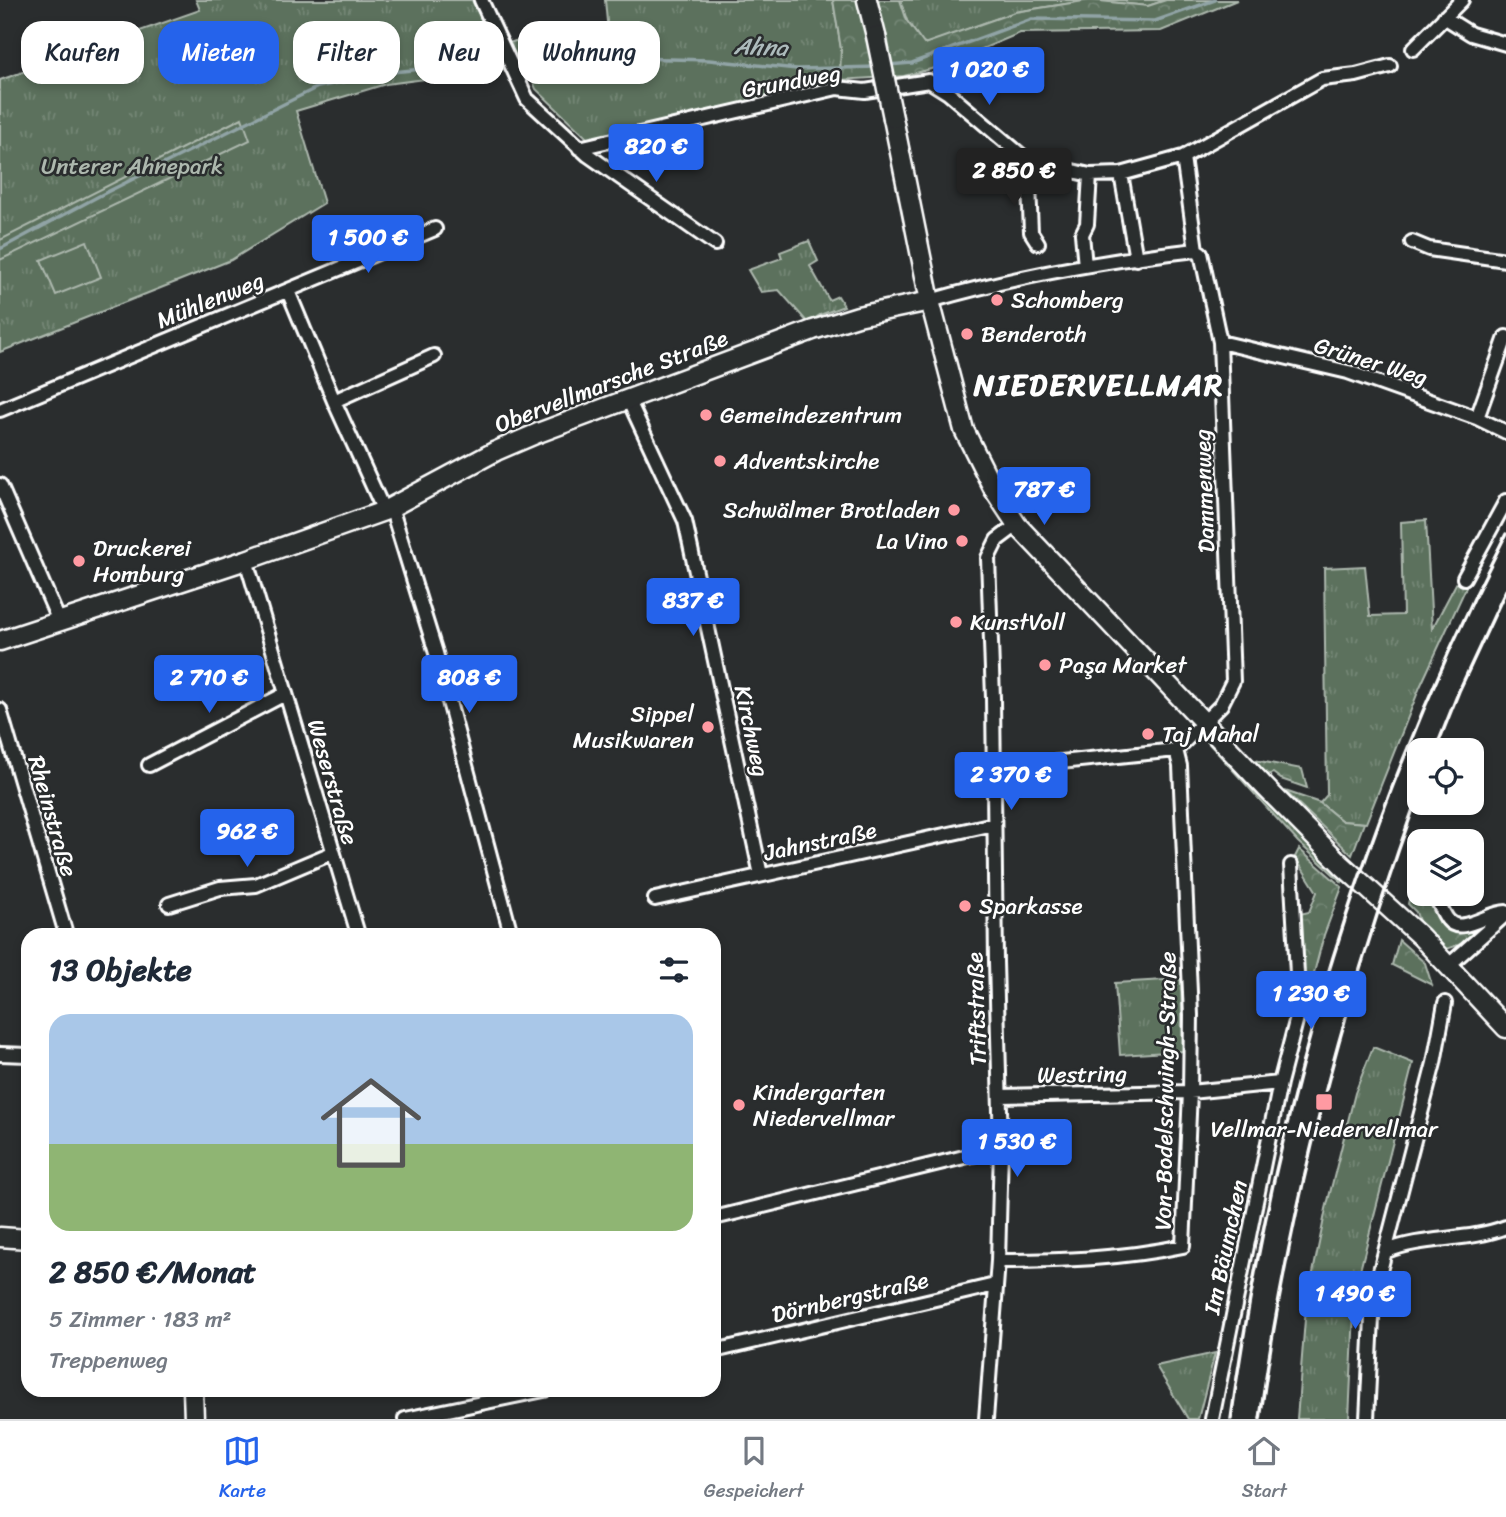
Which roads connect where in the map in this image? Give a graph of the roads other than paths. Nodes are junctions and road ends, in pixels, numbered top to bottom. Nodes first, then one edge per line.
1 (481, 0) edge
2 (867, 0) edge
3 (1462, 0) edge
4 (1444, 17) junction
5 (1506, 44) edge
6 (1413, 49) dead end
7 (1390, 66) dead end
8 (579, 148) junction
9 (1183, 157) junction
10 (1028, 161) junction
11 (1121, 174) junction
12 (1090, 175) junction
13 (435, 229) dead end
14 (1412, 242) dead end
15 (1038, 243) dead end
16 (716, 244) dead end
17 (1198, 250) junction
18 (1136, 259) junction
19 (1506, 260) edge
20 (1085, 266) junction
21 (288, 291) junction
22 (930, 301) junction
23 (1506, 337) edge
24 (1220, 342) junction
25 (434, 356) dead end
26 (628, 399) junction
27 (334, 401) junction
28 (0, 410) edge
29 (1477, 418) junction
30 (1506, 432) edge
31 (0, 485) edge
32 (1506, 501) edge
33 (387, 509) junction
34 (1017, 525) junction
35 (246, 560) junction
36 (1464, 578) dead end
37 (59, 621) junction
38 (0, 641) edge
39 (285, 694) junction
40 (0, 710) edge
41 (1204, 722) junction
42 (1176, 750) junction
43 (149, 765) dead end
44 (994, 769) junction
45 (994, 824) junction
46 (332, 853) junction
47 (1291, 865) dead end
48 (761, 875) junction
49 (655, 899) dead end
50 (169, 904) dead end
51 (1441, 906) edge
52 (1506, 913) edge
53 (64, 928) edge
54 (356, 928) edge
55 (505, 928) edge
56 (1449, 965) junction
57 (1445, 1003) dead end
58 (1506, 1028) edge
59 (0, 1054) edge
60 (21, 1055) edge
61 (1280, 1083) junction
62 (1190, 1092) junction
63 (1000, 1096) junction
64 (1001, 1148) junction
65 (721, 1216) edge
66 (1506, 1227) edge
67 (0, 1237) edge
68 (21, 1238) edge
69 (1387, 1251) junction
70 (998, 1261) junction
71 (995, 1285) junction
72 (721, 1349) edge
73 (193, 1397) edge
74 (510, 1397) edge
75 (194, 1419) edge
76 (405, 1419) edge
77 (986, 1419) edge
78 (1212, 1419) edge
79 (1367, 1419) edge

1 - 8 street
2 - 22 main road, bridge
3 - 4 street
4 - 5 street
4 - 6 street
7 - 9 street
8 - 10 street, Grundweg
8 - 16 street
9 - 11 street
9 - 17 street, Dammenweg
10 - 12 street
10 - 15 street
11 - 12 street
11 - 18 street
12 - 20 street
13 - 21 street, Mühlenweg
14 - 19 street
17 - 18 street, Obervellmarsche Straße
17 - 24 street, Dammenweg
18 - 20 street, Obervellmarsche Straße
20 - 22 street, Obervellmarsche Straße
21 - 27 street
21 - 28 street, Mühlenweg
22 - 26 main road, Obervellmarsche Straße
22 - 34 main road
23 - 29 street
24 - 29 street, Grüner Weg
24 - 41 street, Dammenweg
25 - 27 street
26 - 33 main road, Obervellmarsche Straße
26 - 48 street, Kirchweg
27 - 33 street
29 - 30 street, Grüner Weg
31 - 37 street
32 - 36 street
33 - 35 main road, Obervellmarsche Straße
33 - 55 street
34 - 41 main road
34 - 44 street, Triftstraße
35 - 37 main road, Obervellmarsche Straße
35 - 39 street, Weserstraße
37 - 38 main road, Obervellmarsche Straße
39 - 43 street
39 - 46 street, Weserstraße
40 - 53 street, Rheinstraße
41 - 42 street, Dammenweg
41 - 56 main road
42 - 44 street
42 - 62 street, Von-Bodelschwingh-Straße
44 - 45 street, Triftstraße
45 - 48 street, Jahnstraße
45 - 63 street, Triftstraße
46 - 50 street
46 - 54 street, Weserstraße
47 - 61 street
48 - 49 street, Jahnstraße
51 - 52 street
52 - 56 street
56 - 58 main road
57 - 69 street
59 - 60 street
61 - 62 street, Westring
61 - 78 street, Im Bäumchen
62 - 63 street, Westring
62 - 70 street, Von-Bodelschwingh-Straße
63 - 64 street, Triftstraße
64 - 65 street
64 - 70 street, Triftstraße
66 - 69 street
67 - 68 main road
69 - 79 street
70 - 71 street, Triftstraße
71 - 72 street, Dörnbergstraße
71 - 77 street, Triftstraße
73 - 75 main road
74 - 76 street

